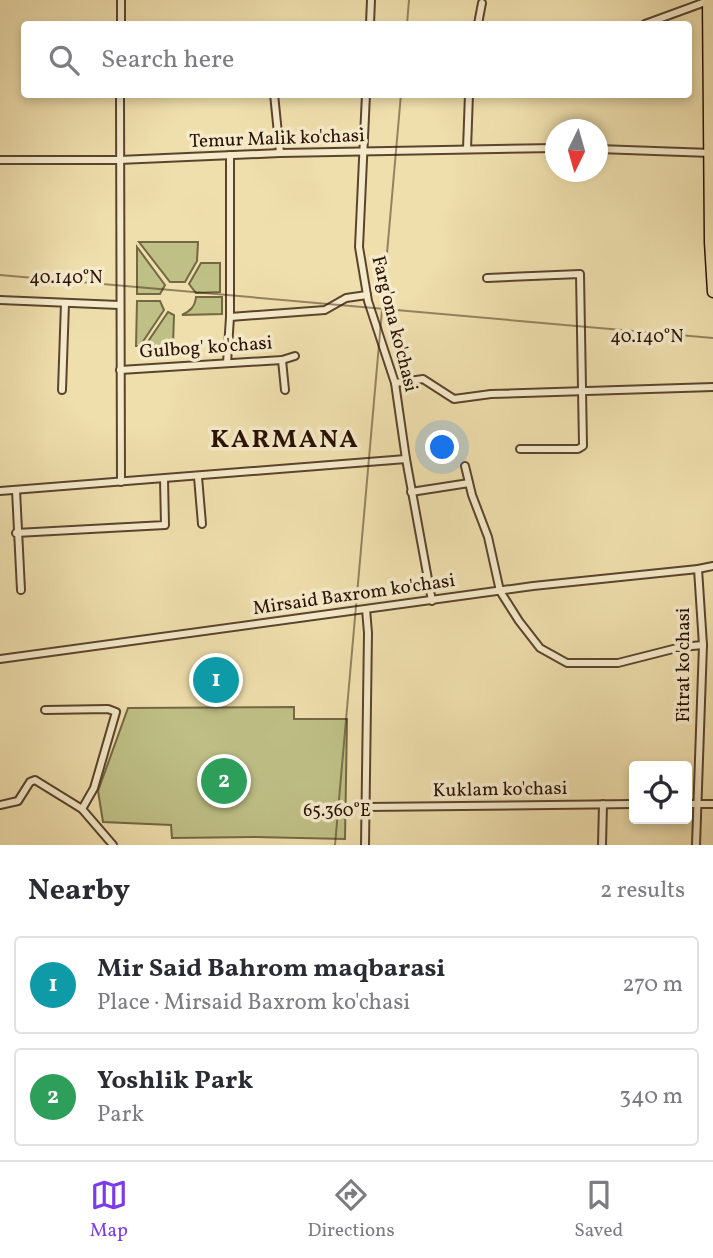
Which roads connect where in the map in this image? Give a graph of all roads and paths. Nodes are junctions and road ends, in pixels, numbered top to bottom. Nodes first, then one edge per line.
1 (121, 0) edge
2 (372, 0) edge
3 (708, 1) edge
4 (482, 3) dead end
5 (121, 21) edge
6 (370, 21) edge
7 (479, 21) edge
8 (653, 21) edge
9 (120, 98) edge
10 (274, 98) edge
11 (366, 98) edge
12 (470, 98) edge
13 (545, 148) edge
14 (467, 149) junction
15 (608, 149) edge
16 (280, 153) junction
17 (363, 153) junction
18 (711, 153) edge
19 (230, 155) junction
20 (0, 160) edge
21 (119, 160) junction
22 (487, 278) dead end
23 (713, 292) edge
24 (367, 295) junction
25 (0, 300) edge
26 (65, 303) junction
27 (119, 306) junction
28 (230, 317) junction
29 (295, 356) dead end
30 (282, 360) junction
31 (227, 363) junction
32 (120, 370) junction
33 (395, 383) junction
34 (713, 387) edge
35 (62, 390) dead end
36 (285, 390) dead end
37 (582, 391) junction
38 (520, 449) dead end
39 (406, 459) junction
40 (465, 466) dead end
41 (198, 477) junction
42 (164, 479) junction
43 (121, 482) junction
44 (469, 483) junction
45 (16, 490) junction
46 (0, 491) edge
47 (411, 492) junction
48 (202, 524) dead end
49 (16, 533) junction
50 (713, 566) edge
51 (698, 569) junction
52 (21, 590) dead end
53 (500, 591) junction
54 (432, 601) junction
55 (366, 609) junction
56 (703, 645) junction
57 (0, 659) edge
58 (45, 710) dead end
59 (698, 803) junction
60 (603, 804) junction
61 (629, 804) edge
62 (692, 804) edge
63 (713, 804) edge
64 (0, 806) edge
65 (366, 807) junction
66 (82, 809) junction
67 (113, 845) edge
68 (365, 845) edge
69 (602, 845) edge
70 (696, 845) edge

1 - 5 street
2 - 6 street
3 - 8 street
3 - 18 main road
4 - 7 street
9 - 21 street, Gulbog' ko'chasi
10 - 16 street
11 - 17 street, Farg'ona ko'chasi
12 - 14 street
13 - 14 street, Temur Malik ko'chasi
14 - 17 street, Temur Malik ko'chasi
15 - 18 street
16 - 17 street, Temur Malik ko'chasi
16 - 19 street, Temur Malik ko'chasi
17 - 24 street, Farg'ona ko'chasi
18 - 23 main road
19 - 21 street, Temur Malik ko'chasi
19 - 28 street
20 - 21 street, Temur Malik ko'chasi
21 - 27 street, Gulbog' ko'chasi
22 - 37 street
24 - 28 street
24 - 33 street, Farg'ona ko'chasi
25 - 26 street
26 - 27 street
26 - 35 street
27 - 32 street, Gulbog' ko'chasi
28 - 31 street
29 - 30 street, Gulbog' ko'chasi
30 - 31 street, Gulbog' ko'chasi
30 - 36 street
31 - 32 street, Gulbog' ko'chasi
32 - 43 street, Gulbog' ko'chasi
33 - 37 street
33 - 39 street, Farg'ona ko'chasi
34 - 37 street
37 - 38 street
39 - 41 street
39 - 47 street, Farg'ona ko'chasi
40 - 44 street
41 - 42 street
41 - 48 street
42 - 43 street
42 - 49 street
43 - 45 street
44 - 47 street
44 - 53 street
45 - 46 street
45 - 49 street
47 - 54 street, Farg'ona ko'chasi
49 - 52 street
50 - 51 street, Mirsaid Baxrom ko'chasi
51 - 53 street, Mirsaid Baxrom ko'chasi
51 - 56 street, Fitrat ko'chasi
53 - 54 street, Mirsaid Baxrom ko'chasi
53 - 56 street
54 - 55 street, Mirsaid Baxrom ko'chasi
55 - 57 street, Mirsaid Baxrom ko'chasi
55 - 65 street
56 - 59 street, Fitrat ko'chasi
58 - 66 street
59 - 62 street
59 - 63 street
59 - 70 street, Fitrat ko'chasi
60 - 61 street, Kuklam ko'chasi
60 - 65 street, Kuklam ko'chasi
60 - 69 street
64 - 66 street
65 - 68 street
66 - 67 street

